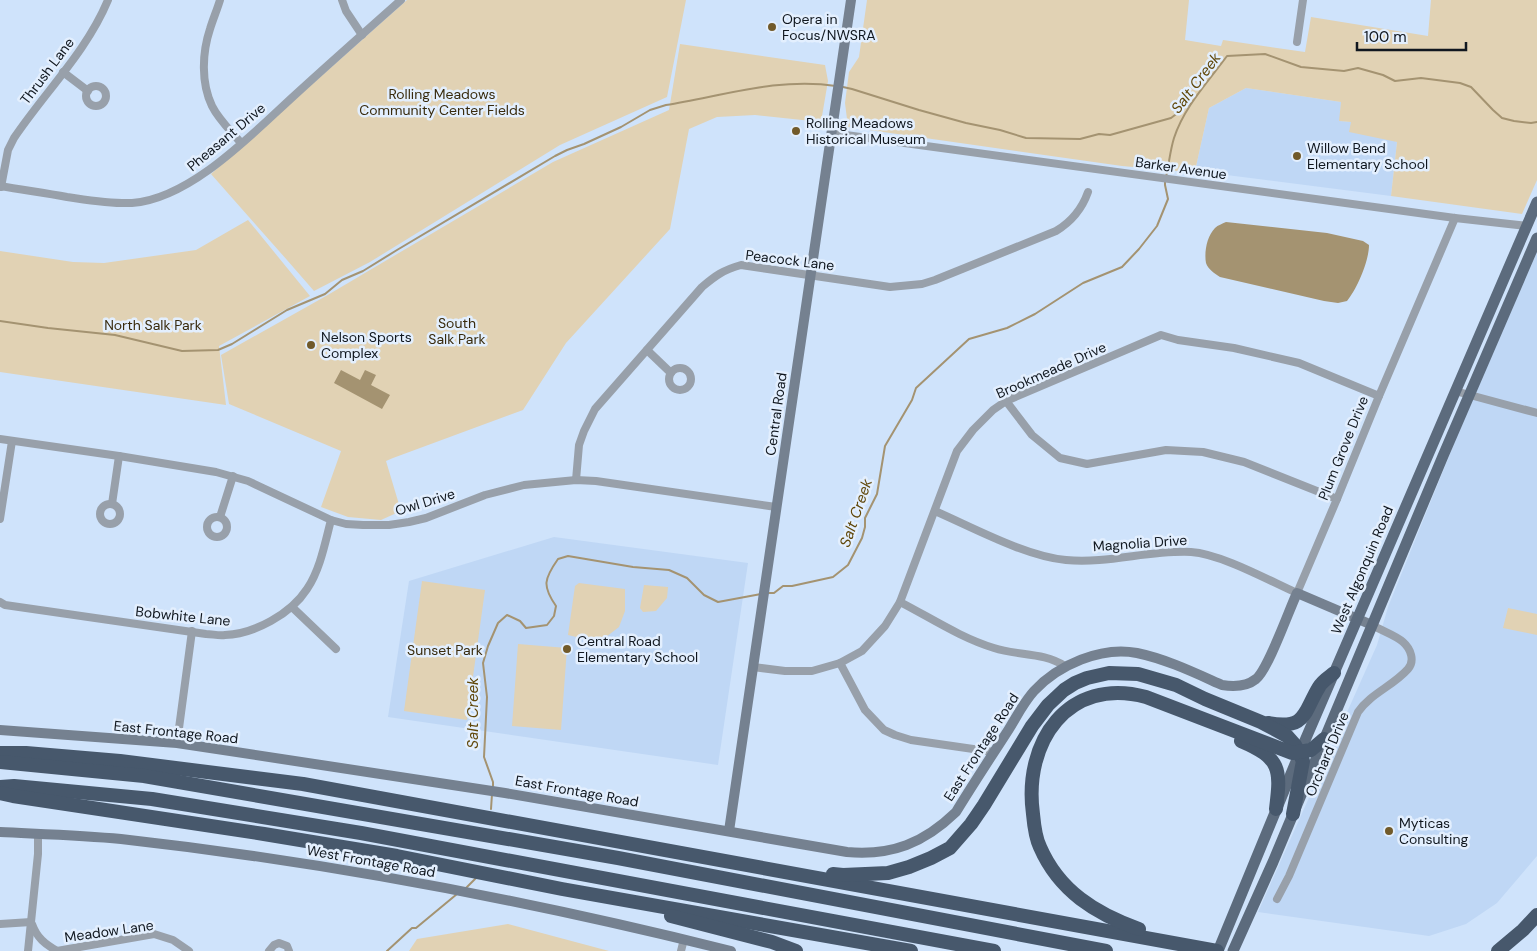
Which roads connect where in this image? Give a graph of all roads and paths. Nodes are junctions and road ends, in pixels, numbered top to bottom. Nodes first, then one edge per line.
1 (108, 0) edge
2 (220, 0) edge
3 (342, 0) edge
4 (401, 0) edge
5 (851, 0) edge
6 (1303, 0) edge
7 (362, 34) junction
8 (1297, 42) dead end
9 (63, 72) junction
10 (88, 91) dead end
11 (831, 134) junction
12 (241, 143) junction
13 (1, 186) edge
14 (1088, 192) dead end
15 (1537, 202) edge
16 (1455, 218) junction
17 (1527, 226) junction
18 (1537, 238) edge
19 (810, 275) junction
20 (646, 350) junction
21 (671, 373) dead end
22 (1455, 391) junction
23 (1470, 395) junction
24 (1379, 396) junction
25 (1006, 401) junction
26 (1537, 413) edge
27 (0, 439) edge
28 (12, 441) junction
29 (118, 456) junction
30 (233, 476) junction
31 (576, 480) junction
32 (1337, 500) junction
33 (112, 504) dead end
34 (776, 507) junction
35 (935, 511) junction
36 (220, 517) dead end
37 (0, 519) edge
38 (331, 520) junction
39 (1297, 593) junction
40 (0, 602) edge
41 (900, 602) junction
42 (292, 607) junction
43 (1357, 618) junction
44 (1372, 625) junction
45 (192, 631) junction
46 (336, 649) dead end
47 (840, 663) junction
48 (1065, 666) junction
49 (753, 667) junction
50 (1334, 673) junction
51 (1249, 683) joint
52 (1182, 712) junction
53 (1261, 722) junction
54 (0, 730) edge
55 (1324, 739) junction
56 (177, 743) junction
57 (994, 752) junction
58 (1300, 752) junction
59 (0, 753) edge
60 (0, 762) edge
61 (0, 787) edge
62 (0, 793) edge
63 (1276, 809) junction
64 (1293, 814) junction
65 (729, 831) junction
66 (0, 832) edge
67 (38, 834) junction
68 (733, 863) junction
69 (562, 889) junction
70 (1277, 900) dead end
71 (1537, 915) edge
72 (32, 922) junction
73 (0, 924) edge
74 (684, 939) junction
75 (1180, 944) junction
76 (28, 951) edge
77 (57, 951) edge
78 (189, 951) edge
79 (269, 951) edge
80 (289, 951) edge
81 (681, 951) edge
82 (732, 951) edge
83 (796, 951) edge
84 (911, 951) edge
85 (994, 951) edge
86 (1106, 951) edge
87 (1218, 951) edge
88 (1233, 951) edge
89 (1498, 951) edge

1 - 9 street, Thrush Lane
2 - 12 street
3 - 7 street
4 - 7 street, Pheasant Drive
5 - 11 street, Central Road
6 - 8 street
7 - 12 street, Pheasant Drive
9 - 10 street
9 - 13 street, Thrush Lane
11 - 16 street, Barker Avenue
11 - 19 street, Central Road
12 - 13 street, Pheasant Drive
14 - 19 street, Peacock Lane
15 - 17 main road, West Algonquin Road
16 - 17 street, Barker Avenue
16 - 24 street, Plum Grove Drive
17 - 22 main road, West Algonquin Road
18 - 23 main road
19 - 20 street, Peacock Lane
19 - 34 street, Central Road
20 - 21 street
20 - 31 street, Peacock Lane
22 - 23 street
22 - 43 main road, West Algonquin Road
23 - 26 street
23 - 44 main road
24 - 25 street, Brookmeade Drive
24 - 32 street, Plum Grove Drive
25 - 32 street
25 - 35 street, Brookmeade Drive
27 - 28 street, Owl Drive
28 - 29 street, Owl Drive
28 - 37 street
29 - 30 street, Owl Drive
29 - 33 street
30 - 36 street
30 - 38 street, Owl Drive
31 - 34 street, Owl Drive
31 - 38 street, Owl Drive
32 - 39 street, Plum Grove Drive
34 - 49 street, Central Road
35 - 39 street, Magnolia Drive
35 - 41 street, Brookmeade Drive
38 - 42 street, Bobwhite Lane
39 - 43 street, Magnolia Drive
39 - 51 street, Plum Grove Drive
40 - 45 street, Bobwhite Lane
41 - 47 street, Brookmeade Drive
41 - 48 street
42 - 45 street, Bobwhite Lane
42 - 46 street
43 - 44 street, Magnolia Drive
43 - 50 main road, West Algonquin Road
44 - 55 main road
44 - 70 street, Orchard Drive
45 - 56 street
47 - 49 street, Brookmeade Drive
47 - 57 street
48 - 51 street, East Frontage Road
48 - 57 street, East Frontage Road
49 - 65 street, Central Road
50 - 53 highway
50 - 58 main road, West Algonquin Road
52 - 58 highway
52 - 63 highway
52 - 75 highway
53 - 58 highway
53 - 68 highway
54 - 56 street, East Frontage Road
55 - 58 highway
55 - 64 main road
56 - 65 street, East Frontage Road
57 - 65 street, East Frontage Road
58 - 63 main road, West Algonquin Road
58 - 64 highway
59 - 68 highway
60 - 86 highway
61 - 85 highway
62 - 69 highway
63 - 87 main road, West Algonquin Road
64 - 88 main road
66 - 67 street, West Frontage Road
67 - 72 street
67 - 74 street, West Frontage Road
68 - 75 highway
69 - 83 highway
69 - 84 highway
71 - 89 highway
72 - 73 street
72 - 76 street
72 - 77 street, Meadow Lane
74 - 81 street
74 - 82 street, West Frontage Road
75 - 87 highway
77 - 78 street, Meadow Lane
79 - 80 street

